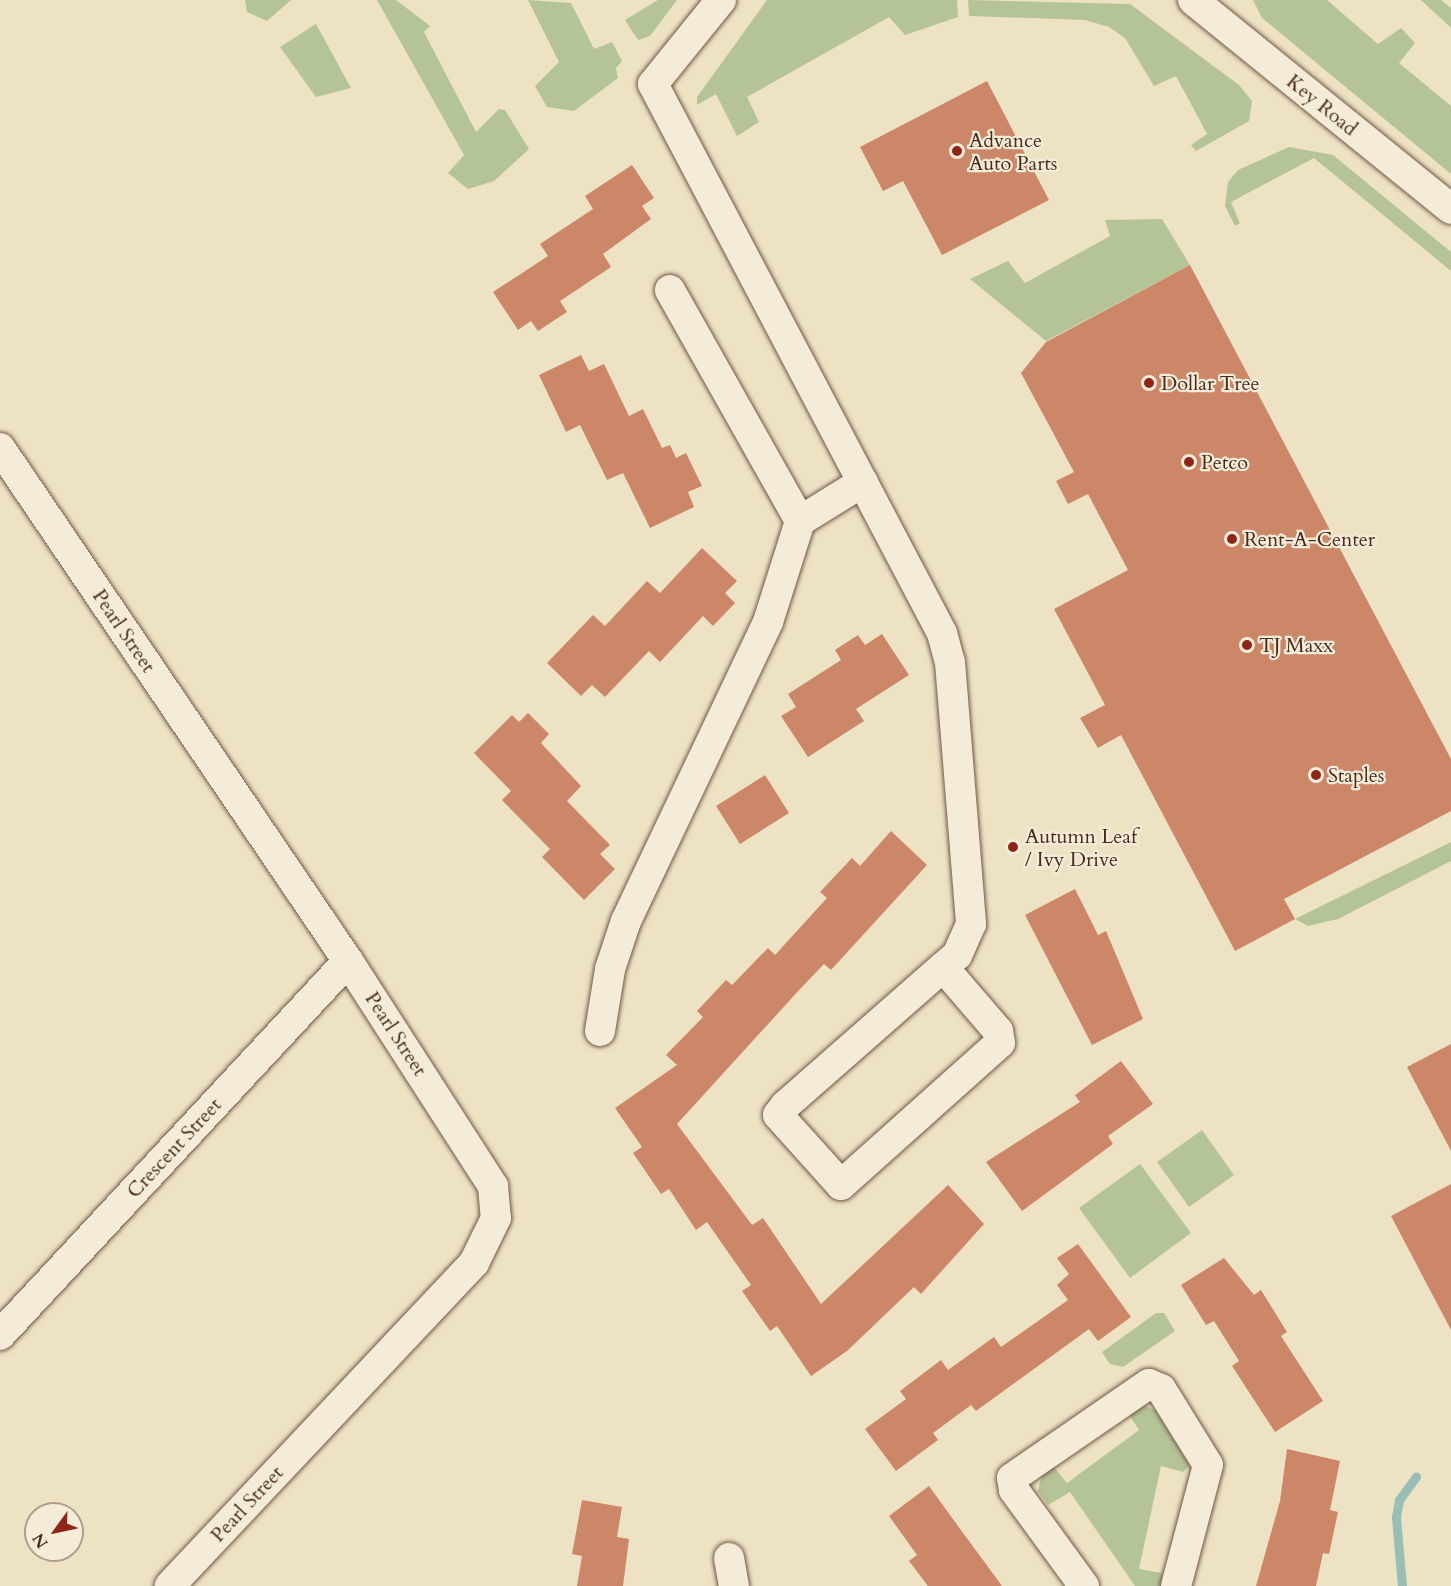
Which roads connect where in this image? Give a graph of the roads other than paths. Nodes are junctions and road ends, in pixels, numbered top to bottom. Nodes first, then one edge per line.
1 (721, 0) edge
2 (1193, 0) edge
3 (1451, 208) edge
4 (670, 290) dead end
5 (0, 448) edge
6 (863, 482) junction
7 (800, 521) junction
8 (348, 961) junction
9 (943, 967) junction
10 (600, 1031) dead end
11 (0, 1335) edge
12 (170, 1586) edge
13 (1084, 1586) edge
14 (1176, 1586) edge

1 - 6 street
2 - 3 street, Key Road
4 - 7 street
5 - 8 street, Pearl Street
6 - 7 street
6 - 9 street
7 - 10 street
8 - 11 street, Crescent Street
8 - 12 street, Pearl Street
9 - 9 street
13 - 14 street

